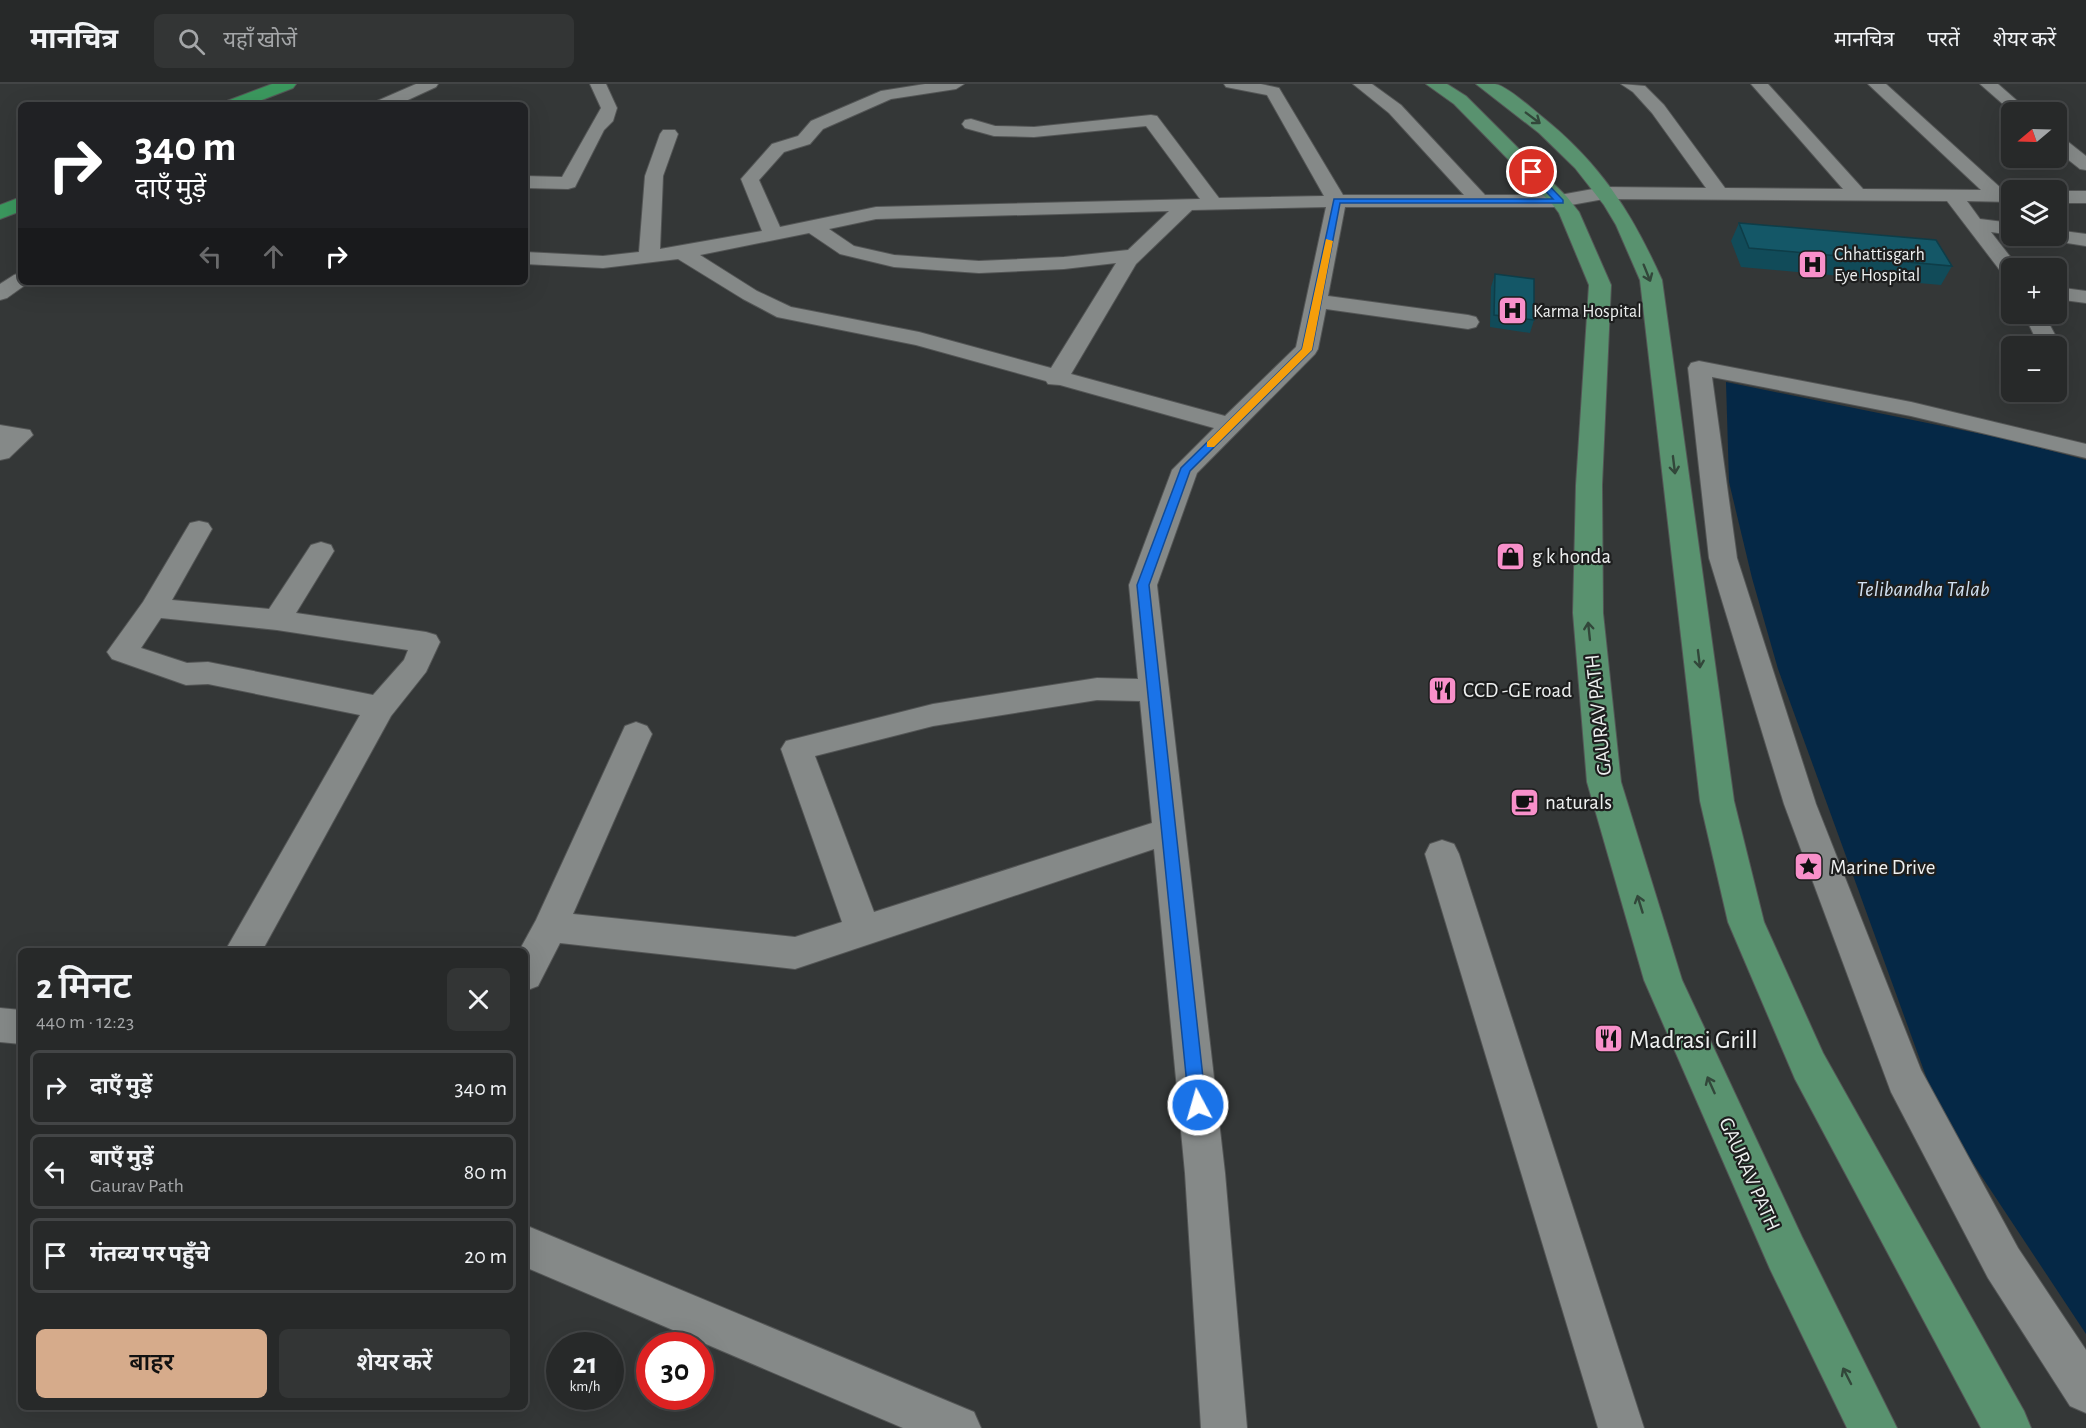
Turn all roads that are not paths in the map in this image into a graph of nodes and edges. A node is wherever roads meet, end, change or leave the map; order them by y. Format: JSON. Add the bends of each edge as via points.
{"nodes":[{"id":1,"x":430,"y":84,"type":"edge"},
{"id":2,"x":598,"y":84,"type":"edge"},
{"id":3,"x":956,"y":84,"type":"edge"},
{"id":4,"x":1232,"y":84,"type":"edge"},
{"id":5,"x":1361,"y":84,"type":"edge"},
{"id":6,"x":1435,"y":84,"type":"edge"},
{"id":7,"x":1485,"y":84,"type":"edge"},
{"id":8,"x":1629,"y":84,"type":"edge"},
{"id":9,"x":1760,"y":84,"type":"edge"},
{"id":10,"x":1876,"y":84,"type":"edge"},
{"id":11,"x":1988,"y":84,"type":"edge"},
{"id":12,"x":295,"y":86,"type":"edge"},
{"id":13,"x":243,"y":102,"type":"edge"},
{"id":14,"x":266,"y":102,"type":"edge"},
{"id":15,"x":390,"y":102,"type":"edge"},
{"id":16,"x":2010,"y":102,"type":"edge"},
{"id":17,"x":971,"y":123,"type":"dead end"},
{"id":18,"x":669,"y":134,"type":"dead end"},
{"id":19,"x":2067,"y":150,"type":"edge"},
{"id":20,"x":2086,"y":165,"type":"edge"},
{"id":21,"x":528,"y":182,"type":"edge"},
{"id":22,"x":18,"y":191,"type":"edge"},
{"id":23,"x":1604,"y":193,"type":"junction"},
{"id":24,"x":2001,"y":193,"type":"edge"},
{"id":25,"x":1720,"y":194,"type":"junction"},
{"id":26,"x":1857,"y":194,"type":"junction"},
{"id":27,"x":1952,"y":194,"type":"junction"},
{"id":28,"x":2001,"y":196,"type":"edge"},
{"id":29,"x":2067,"y":197,"type":"edge"},
{"id":30,"x":2086,"y":198,"type":"edge"},
{"id":31,"x":0,"y":200,"type":"edge"},
{"id":32,"x":1337,"y":201,"type":"junction"},
{"id":33,"x":1480,"y":201,"type":"junction"},
{"id":34,"x":1560,"y":201,"type":"junction"},
{"id":35,"x":18,"y":204,"type":"edge"},
{"id":36,"x":1213,"y":204,"type":"junction"},
{"id":37,"x":1187,"y":205,"type":"junction"},
{"id":38,"x":0,"y":213,"type":"edge"},
{"id":39,"x":1974,"y":224,"type":"junction"},
{"id":40,"x":812,"y":226,"type":"junction"},
{"id":41,"x":2001,"y":228,"type":"edge"},
{"id":42,"x":773,"y":234,"type":"junction"},
{"id":43,"x":2067,"y":238,"type":"edge"},
{"id":44,"x":2086,"y":240,"type":"edge"},
{"id":45,"x":682,"y":253,"type":"junction"},
{"id":46,"x":1135,"y":255,"type":"junction"},
{"id":47,"x":649,"y":257,"type":"junction"},
{"id":48,"x":528,"y":258,"type":"edge"},
{"id":49,"x":2001,"y":259,"type":"edge"},
{"id":50,"x":18,"y":281,"type":"edge"},
{"id":51,"x":0,"y":294,"type":"edge"},
{"id":52,"x":2067,"y":294,"type":"edge"},
{"id":53,"x":2086,"y":297,"type":"edge"},
{"id":54,"x":1317,"y":301,"type":"junction"},
{"id":55,"x":1468,"y":322,"type":"dead end"},
{"id":56,"x":1056,"y":378,"type":"junction"},
{"id":57,"x":1230,"y":425,"type":"junction"},
{"id":58,"x":0,"y":432,"type":"edge"},
{"id":59,"x":2086,"y":452,"type":"edge"},
{"id":60,"x":0,"y":453,"type":"edge"},
{"id":61,"x":200,"y":529,"type":"dead end"},
{"id":62,"x":321,"y":552,"type":"dead end"},
{"id":63,"x":154,"y":608,"type":"junction"},
{"id":64,"x":278,"y":620,"type":"junction"},
{"id":65,"x":1154,"y":691,"type":"junction"},
{"id":66,"x":380,"y":708,"type":"junction"},
{"id":67,"x":636,"y":734,"type":"dead end"},
{"id":68,"x":1169,"y":831,"type":"junction"},
{"id":69,"x":1442,"y":854,"type":"dead end"},
{"id":70,"x":550,"y":927,"type":"junction"},
{"id":71,"x":863,"y":931,"type":"junction"},
{"id":72,"x":245,"y":948,"type":"edge"},
{"id":73,"x":528,"y":969,"type":"edge"},
{"id":74,"x":0,"y":1025,"type":"edge"},
{"id":75,"x":18,"y":1027,"type":"edge"},
{"id":76,"x":528,"y":1247,"type":"edge"},
{"id":77,"x":2086,"y":1390,"type":"edge"},
{"id":78,"x":958,"y":1428,"type":"edge"},
{"id":79,"x":1224,"y":1428,"type":"edge"},
{"id":80,"x":1622,"y":1428,"type":"edge"},
{"id":81,"x":1873,"y":1428,"type":"edge"},
{"id":82,"x":2007,"y":1428,"type":"edge"}],
"edges":[{"from":1,"to":15,"type":"street"},
{"from":2,"to":21,"type":"street","via":[[609,108],[568,183]]},
{"from":3,"to":42,"type":"street","via":[[886,95],[817,125],[804,140],[778,148],[750,179]]},
{"from":4,"to":32,"type":"street","via":[[1273,91]]},
{"from":5,"to":33,"type":"street","via":[[1395,109]]},
{"from":6,"to":34,"type":"main road","name":"GAURAV PATH","via":[[1460,100]]},
{"from":7,"to":23,"type":"main road","one_way":true,"via":[[1552,133]]},
{"from":8,"to":25,"type":"street","via":[[1658,109]]},
{"from":9,"to":26,"type":"street"},
{"from":10,"to":24,"type":"street"},
{"from":11,"to":16,"type":"street"},
{"from":12,"to":13,"type":"highway"},
{"from":12,"to":14,"type":"highway"},
{"from":17,"to":36,"type":"street","via":[[994,131],[1034,132],[1151,120]]},
{"from":18,"to":47,"type":"street","via":[[654,176]]},
{"from":19,"to":20,"type":"street"},
{"from":22,"to":31,"type":"highway"},
{"from":23,"to":25,"type":"street"},
{"from":23,"to":34,"type":"street"},
{"from":23,"to":82,"type":"main road","one_way":true,"via":[[1626,225],[1651,280],[1717,801],[1746,922],[1809,1066]]},
{"from":25,"to":26,"type":"street"},
{"from":26,"to":27,"type":"street"},
{"from":27,"to":28,"type":"street"},
{"from":27,"to":39,"type":"street"},
{"from":29,"to":30,"type":"street"},
{"from":32,"to":33,"type":"street"},
{"from":32,"to":36,"type":"street"},
{"from":32,"to":54,"type":"street"},
{"from":33,"to":34,"type":"street"},
{"from":81,"to":34,"type":"main road","name":"GAURAV PATH","one_way":true,"via":[[1786,1253],[1663,980],[1604,782],[1588,613],[1589,485],[1600,285],[1569,212]]},
{"from":35,"to":38,"type":"highway"},
{"from":36,"to":37,"type":"street"},
{"from":37,"to":40,"type":"street","via":[[876,213]]},
{"from":37,"to":46,"type":"street"},
{"from":39,"to":41,"type":"street"},
{"from":39,"to":49,"type":"street"},
{"from":40,"to":42,"type":"street"},
{"from":40,"to":46,"type":"street","via":[[847,250],[894,261],[979,267]]},
{"from":42,"to":45,"type":"street"},
{"from":43,"to":44,"type":"street"},
{"from":45,"to":47,"type":"street"},
{"from":45,"to":56,"type":"street","via":[[785,312],[919,339]]},
{"from":46,"to":56,"type":"street"},
{"from":47,"to":48,"type":"street","via":[[603,262]]},
{"from":50,"to":51,"type":"street"},
{"from":52,"to":53,"type":"street"},
{"from":54,"to":55,"type":"street"},
{"from":54,"to":57,"type":"street","via":[[1307,350]]},
{"from":56,"to":57,"type":"street"},
{"from":57,"to":65,"type":"street","via":[[1185,470],[1143,585]]},
{"from":58,"to":60,"type":"street","via":[[21,435]]},
{"from":59,"to":77,"type":"street","via":[[1911,409],[1699,368],[1723,558],[1800,804],[1905,1079],[2003,1263]]},
{"from":61,"to":63,"type":"street"},
{"from":62,"to":64,"type":"street"},
{"from":63,"to":64,"type":"street"},
{"from":63,"to":66,"type":"street","via":[[122,652],[186,674],[208,673]]},
{"from":64,"to":66,"type":"street","via":[[426,642],[416,665]]},
{"from":65,"to":68,"type":"street"},
{"from":65,"to":71,"type":"street","via":[[1097,689],[933,714],[797,749]]},
{"from":66,"to":72,"type":"street"},
{"from":67,"to":70,"type":"street"},
{"from":68,"to":71,"type":"street"},
{"from":68,"to":79,"type":"street","via":[[1205,1173]]},
{"from":69,"to":80,"type":"street"},
{"from":70,"to":71,"type":"street","via":[[795,953]]},
{"from":70,"to":73,"type":"street"},
{"from":74,"to":75,"type":"street"},
{"from":76,"to":78,"type":"street"}]}
